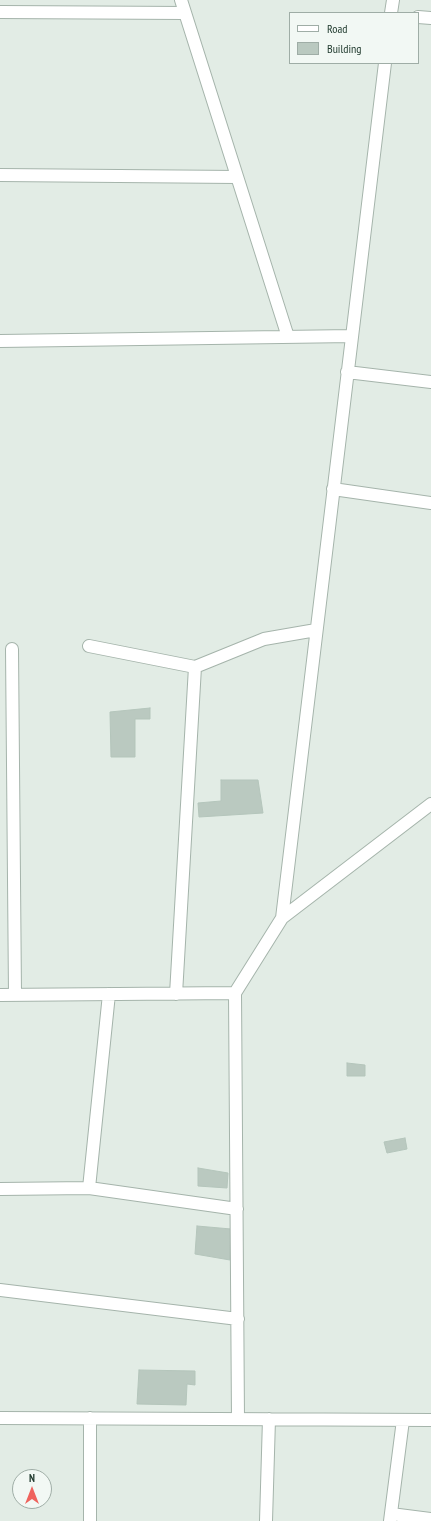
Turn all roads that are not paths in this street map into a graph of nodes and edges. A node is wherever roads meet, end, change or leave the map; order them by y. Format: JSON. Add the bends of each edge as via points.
{"nodes":[{"id":1,"x":182,"y":0,"type":"edge"},
{"id":2,"x":393,"y":0,"type":"edge"},
{"id":3,"x":0,"y":12,"type":"edge"},
{"id":4,"x":391,"y":12,"type":"edge"},
{"id":5,"x":186,"y":13,"type":"junction"},
{"id":6,"x":419,"y":17,"type":"edge"},
{"id":7,"x":431,"y":18,"type":"edge"},
{"id":8,"x":385,"y":64,"type":"edge"},
{"id":9,"x":0,"y":175,"type":"edge"},
{"id":10,"x":237,"y":177,"type":"junction"},
{"id":11,"x":352,"y":336,"type":"junction"},
{"id":12,"x":288,"y":337,"type":"junction"},
{"id":13,"x":0,"y":341,"type":"edge"},
{"id":14,"x":348,"y":372,"type":"junction"},
{"id":15,"x":431,"y":382,"type":"edge"},
{"id":16,"x":333,"y":489,"type":"junction"},
{"id":17,"x":431,"y":503,"type":"edge"},
{"id":18,"x":316,"y":630,"type":"junction"},
{"id":19,"x":89,"y":646,"type":"dead end"},
{"id":20,"x":12,"y":649,"type":"dead end"},
{"id":21,"x":195,"y":667,"type":"junction"},
{"id":22,"x":431,"y":804,"type":"edge"},
{"id":23,"x":282,"y":918,"type":"junction"},
{"id":24,"x":235,"y":993,"type":"junction"},
{"id":25,"x":109,"y":994,"type":"junction"},
{"id":26,"x":176,"y":994,"type":"junction"},
{"id":27,"x":0,"y":995,"type":"edge"},
{"id":28,"x":15,"y":995,"type":"junction"},
{"id":29,"x":89,"y":1188,"type":"junction"},
{"id":30,"x":0,"y":1189,"type":"edge"},
{"id":31,"x":237,"y":1209,"type":"junction"},
{"id":32,"x":0,"y":1290,"type":"edge"},
{"id":33,"x":238,"y":1319,"type":"junction"},
{"id":34,"x":0,"y":1418,"type":"edge"},
{"id":35,"x":90,"y":1418,"type":"junction"},
{"id":36,"x":238,"y":1419,"type":"junction"},
{"id":37,"x":269,"y":1419,"type":"junction"},
{"id":38,"x":402,"y":1420,"type":"junction"},
{"id":39,"x":431,"y":1420,"type":"edge"},
{"id":40,"x":390,"y":1517,"type":"edge"},
{"id":41,"x":431,"y":1519,"type":"edge"},
{"id":42,"x":90,"y":1521,"type":"edge"},
{"id":43,"x":266,"y":1521,"type":"edge"}],
"edges":[{"from":1,"to":5,"type":"street"},
{"from":2,"to":4,"type":"street"},
{"from":3,"to":5,"type":"street"},
{"from":5,"to":10,"type":"street"},
{"from":6,"to":7,"type":"street"},
{"from":8,"to":11,"type":"street"},
{"from":9,"to":10,"type":"street"},
{"from":10,"to":12,"type":"street"},
{"from":11,"to":12,"type":"street"},
{"from":11,"to":14,"type":"street"},
{"from":12,"to":13,"type":"street"},
{"from":14,"to":15,"type":"street"},
{"from":14,"to":16,"type":"street"},
{"from":16,"to":17,"type":"street"},
{"from":16,"to":18,"type":"street"},
{"from":18,"to":21,"type":"street","via":[[264,639]]},
{"from":18,"to":23,"type":"street"},
{"from":19,"to":21,"type":"street"},
{"from":20,"to":28,"type":"street"},
{"from":21,"to":26,"type":"street"},
{"from":22,"to":23,"type":"street"},
{"from":23,"to":24,"type":"street"},
{"from":24,"to":26,"type":"street"},
{"from":24,"to":31,"type":"street"},
{"from":25,"to":26,"type":"street"},
{"from":25,"to":28,"type":"street"},
{"from":25,"to":29,"type":"street"},
{"from":27,"to":28,"type":"street"},
{"from":29,"to":30,"type":"street"},
{"from":29,"to":31,"type":"street"},
{"from":31,"to":33,"type":"street"},
{"from":32,"to":33,"type":"street"},
{"from":33,"to":36,"type":"street"},
{"from":34,"to":35,"type":"street"},
{"from":35,"to":36,"type":"street"},
{"from":35,"to":42,"type":"street"},
{"from":36,"to":37,"type":"street"},
{"from":37,"to":38,"type":"street"},
{"from":37,"to":43,"type":"street"},
{"from":38,"to":39,"type":"street"},
{"from":38,"to":40,"type":"street"},
{"from":40,"to":41,"type":"street"}]}
